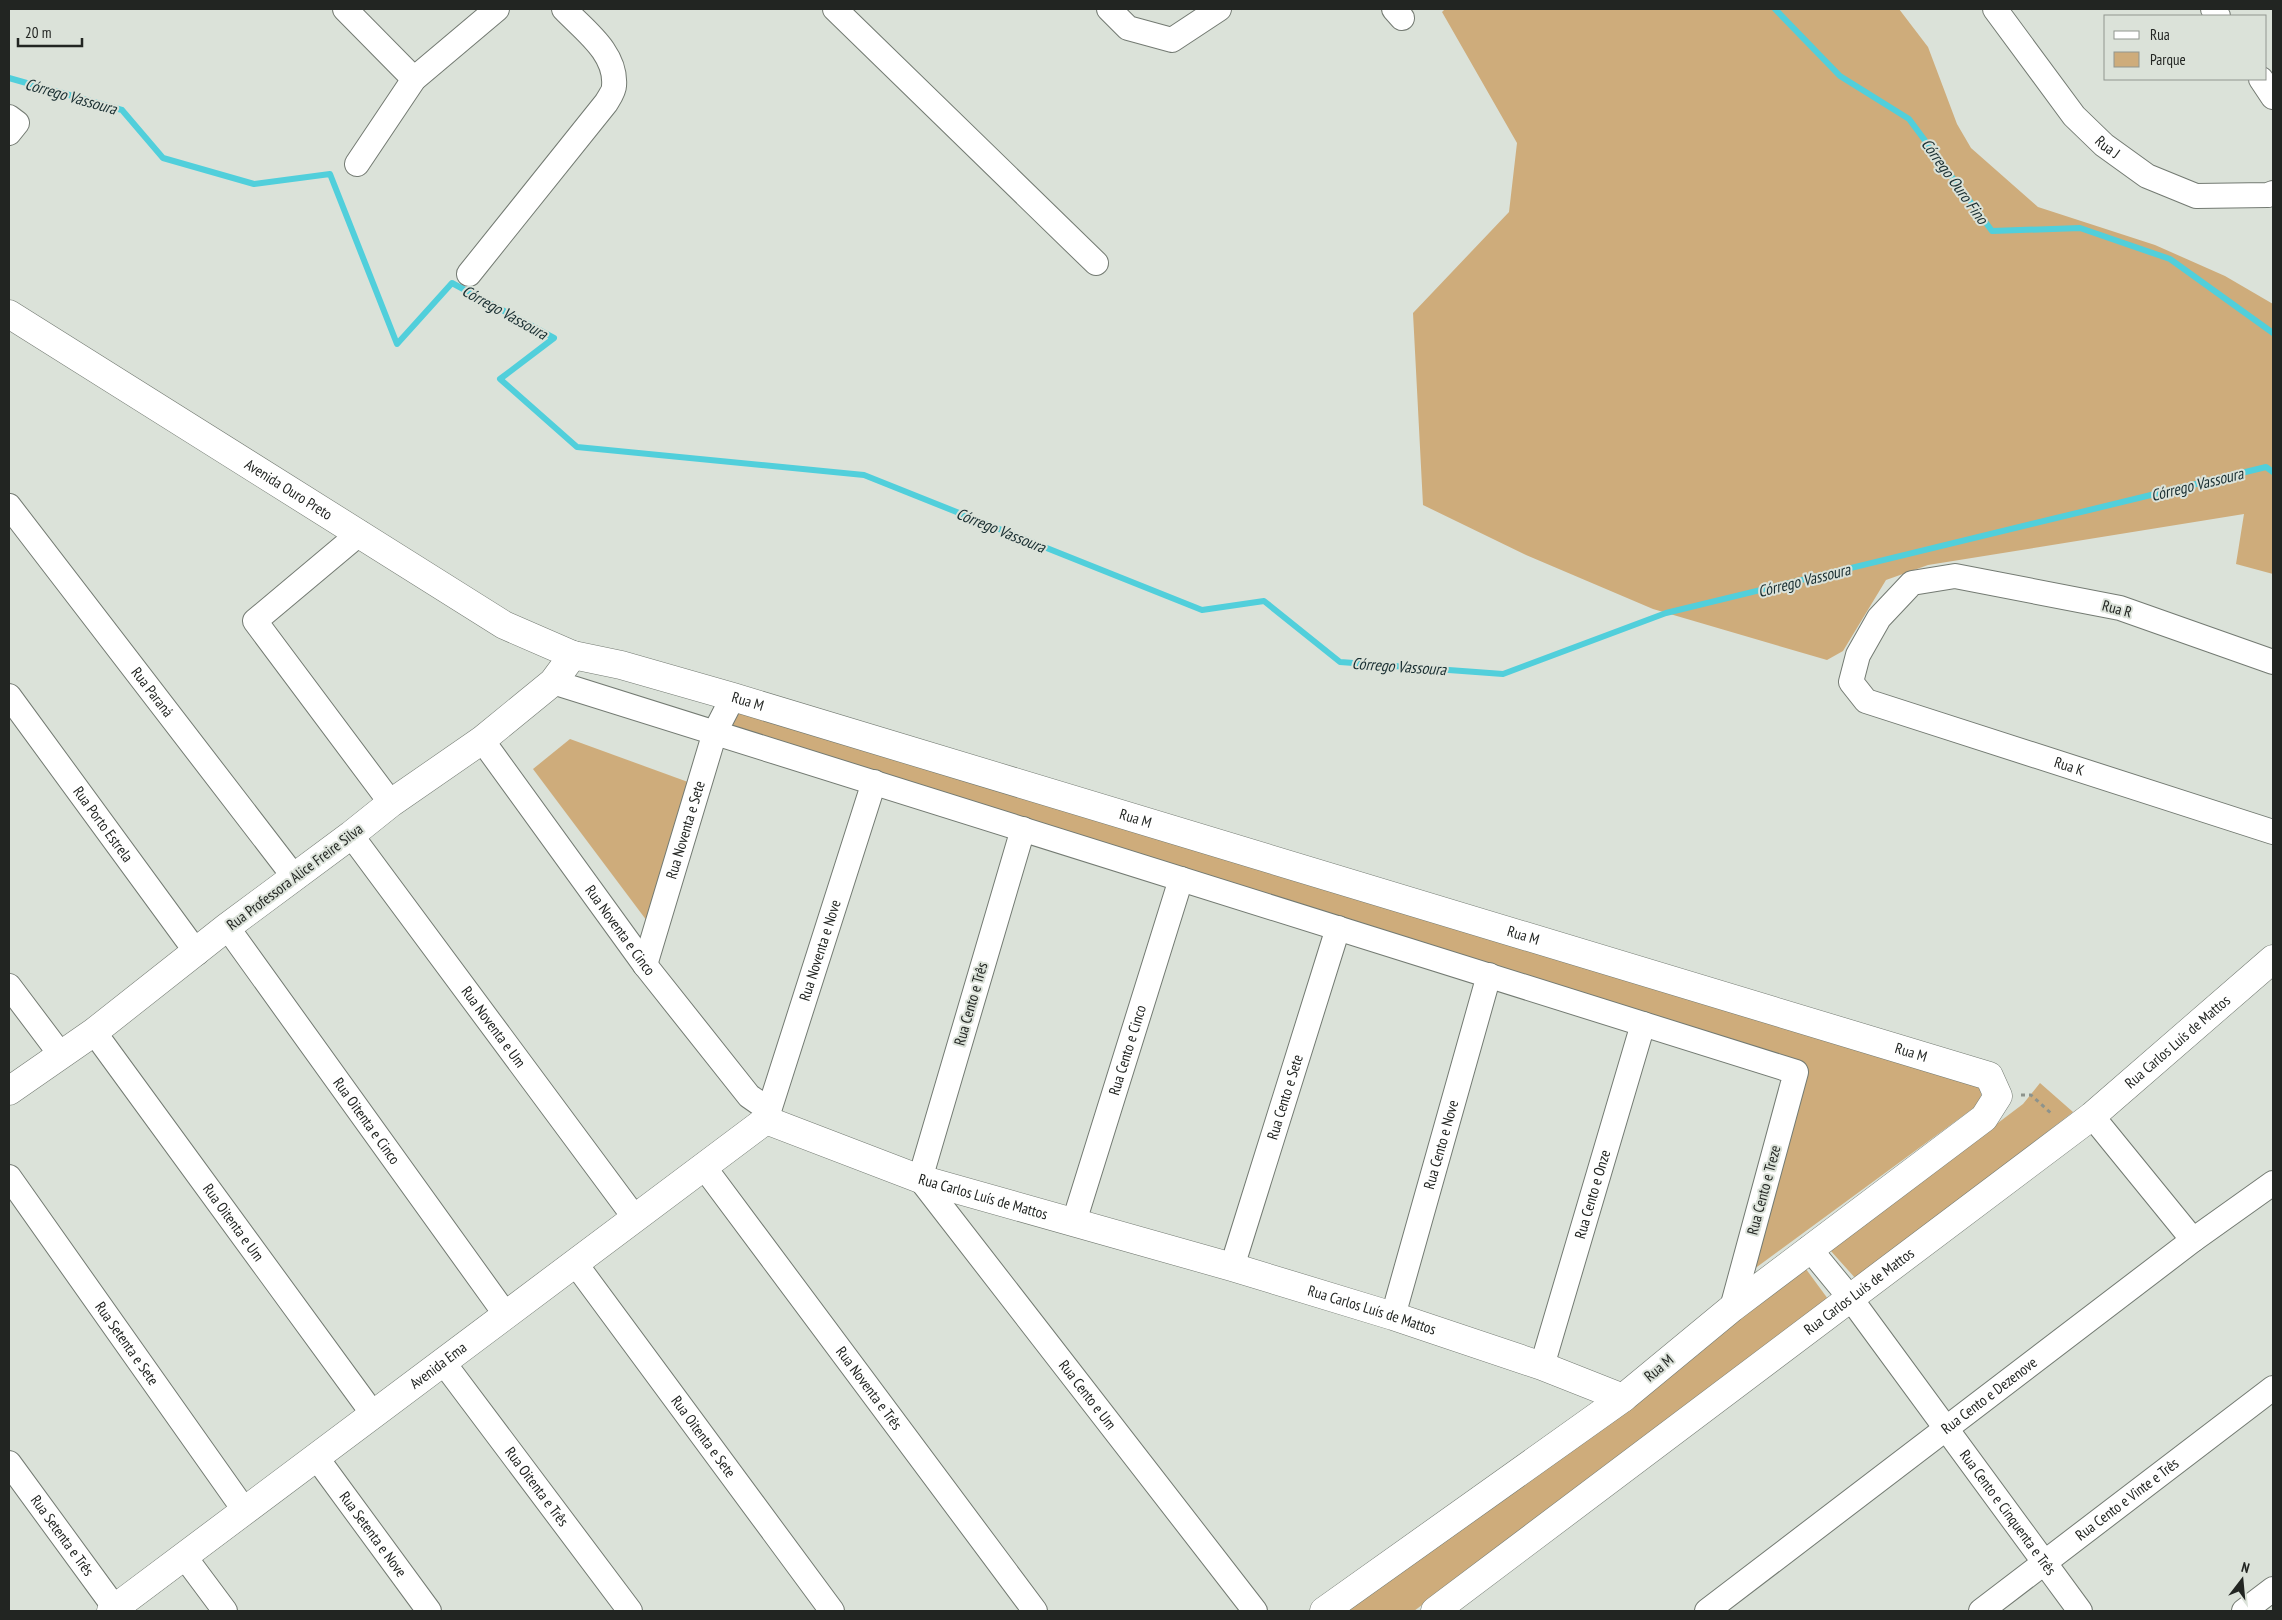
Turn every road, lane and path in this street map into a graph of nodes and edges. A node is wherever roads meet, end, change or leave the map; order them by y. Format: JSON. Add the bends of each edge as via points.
{"nodes":[{"id":1,"x":345,"y":9,"type":"edge"},
{"id":2,"x":497,"y":9,"type":"edge"},
{"id":3,"x":564,"y":9,"type":"edge"},
{"id":4,"x":834,"y":9,"type":"edge"},
{"id":5,"x":1109,"y":9,"type":"edge"},
{"id":6,"x":1219,"y":9,"type":"edge"},
{"id":7,"x":1995,"y":9,"type":"edge"},
{"id":8,"x":414,"y":80,"type":"junction"},
{"id":9,"x":2262,"y":80,"type":"edge"},
{"id":10,"x":2273,"y":97,"type":"edge"},
{"id":11,"x":356,"y":164,"type":"dead end"},
{"id":12,"x":2273,"y":193,"type":"edge"},
{"id":13,"x":1096,"y":263,"type":"dead end"},
{"id":14,"x":469,"y":274,"type":"dead end"},
{"id":15,"x":9,"y":314,"type":"edge"},
{"id":16,"x":9,"y":506,"type":"edge"},
{"id":17,"x":360,"y":533,"type":"junction"},
{"id":18,"x":573,"y":655,"type":"junction"},
{"id":19,"x":2273,"y":662,"type":"edge"},
{"id":20,"x":553,"y":682,"type":"junction"},
{"id":21,"x":9,"y":696,"type":"edge"},
{"id":22,"x":733,"y":697,"type":"junction"},
{"id":23,"x":1866,"y":701,"type":"joint"},
{"id":24,"x":715,"y":732,"type":"junction"},
{"id":25,"x":482,"y":740,"type":"junction"},
{"id":26,"x":874,"y":782,"type":"junction"},
{"id":27,"x":390,"y":803,"type":"junction"},
{"id":28,"x":1023,"y":829,"type":"junction"},
{"id":29,"x":2273,"y":832,"type":"edge"},
{"id":30,"x":351,"y":835,"type":"junction"},
{"id":31,"x":295,"y":878,"type":"junction"},
{"id":32,"x":1181,"y":879,"type":"junction"},
{"id":33,"x":227,"y":928,"type":"junction"},
{"id":34,"x":1338,"y":928,"type":"junction"},
{"id":35,"x":197,"y":953,"type":"junction"},
{"id":36,"x":645,"y":965,"type":"junction"},
{"id":37,"x":2270,"y":966,"type":"edge"},
{"id":38,"x":1489,"y":975,"type":"junction"},
{"id":39,"x":9,"y":986,"type":"edge"},
{"id":40,"x":1643,"y":1024,"type":"junction"},
{"id":41,"x":94,"y":1032,"type":"junction"},
{"id":42,"x":61,"y":1055,"type":"junction"},
{"id":43,"x":9,"y":1091,"type":"edge"},
{"id":44,"x":1998,"y":1096,"type":"junction"},
{"id":45,"x":768,"y":1115,"type":"junction"},
{"id":46,"x":2082,"y":1124,"type":"junction"},
{"id":47,"x":704,"y":1167,"type":"junction"},
{"id":48,"x":9,"y":1177,"type":"edge"},
{"id":49,"x":920,"y":1179,"type":"junction"},
{"id":50,"x":2273,"y":1182,"type":"edge"},
{"id":51,"x":635,"y":1218,"type":"junction"},
{"id":52,"x":1074,"y":1222,"type":"junction"},
{"id":53,"x":2193,"y":1240,"type":"junction"},
{"id":54,"x":1809,"y":1248,"type":"junction"},
{"id":55,"x":575,"y":1263,"type":"junction"},
{"id":56,"x":1232,"y":1267,"type":"junction"},
{"id":57,"x":1851,"y":1299,"type":"junction"},
{"id":58,"x":1732,"y":1308,"type":"junction"},
{"id":59,"x":506,"y":1315,"type":"junction"},
{"id":60,"x":1393,"y":1316,"type":"junction"},
{"id":61,"x":443,"y":1362,"type":"junction"},
{"id":62,"x":1542,"y":1366,"type":"junction"},
{"id":63,"x":2273,"y":1388,"type":"edge"},
{"id":64,"x":1623,"y":1398,"type":"junction"},
{"id":65,"x":373,"y":1414,"type":"junction"},
{"id":66,"x":1946,"y":1430,"type":"junction"},
{"id":67,"x":316,"y":1457,"type":"junction"},
{"id":68,"x":9,"y":1463,"type":"edge"},
{"id":69,"x":245,"y":1511,"type":"junction"},
{"id":70,"x":184,"y":1556,"type":"junction"},
{"id":71,"x":2044,"y":1564,"type":"junction"},
{"id":72,"x":2273,"y":1589,"type":"edge"},
{"id":73,"x":112,"y":1610,"type":"edge"},
{"id":74,"x":225,"y":1611,"type":"edge"},
{"id":75,"x":429,"y":1611,"type":"edge"},
{"id":76,"x":630,"y":1611,"type":"edge"},
{"id":77,"x":832,"y":1611,"type":"edge"},
{"id":78,"x":1034,"y":1611,"type":"edge"},
{"id":79,"x":1255,"y":1611,"type":"edge"},
{"id":80,"x":1324,"y":1611,"type":"edge"},
{"id":81,"x":1435,"y":1611,"type":"edge"},
{"id":82,"x":1707,"y":1611,"type":"edge"},
{"id":83,"x":1981,"y":1611,"type":"edge"},
{"id":84,"x":2080,"y":1611,"type":"edge"},
{"id":85,"x":2244,"y":1611,"type":"edge"}],
"edges":[{"from":1,"to":8,"type":"street"},
{"from":2,"to":8,"type":"street"},
{"from":3,"to":14,"type":"street","via":[[605,51],[612,66],[614,87],[606,103]]},
{"from":4,"to":13,"type":"street"},
{"from":5,"to":6,"type":"street","via":[[1128,28],[1172,40]]},
{"from":7,"to":12,"type":"street","name":"Rua J","via":[[2074,116],[2104,145],[2147,176],[2196,196]]},
{"from":8,"to":11,"type":"street"},
{"from":9,"to":10,"type":"street"},
{"from":15,"to":17,"type":"street","name":"Avenida Ouro Preto"},
{"from":16,"to":31,"type":"street","name":"Rua Paraná"},
{"from":17,"to":18,"type":"street","name":"Avenida Ouro Preto","via":[[504,625]]},
{"from":17,"to":27,"type":"street","via":[[255,621]]},
{"from":18,"to":20,"type":"street","name":"Rua Professora Alice Freire Silva"},
{"from":18,"to":22,"type":"street","name":"Rua M","via":[[622,665]]},
{"from":19,"to":23,"type":"street","name":"Rua R","via":[[2120,608],[1955,576],[1912,583],[1879,618],[1858,654],[1850,682]]},
{"from":20,"to":24,"type":"street"},
{"from":20,"to":25,"type":"street","name":"Rua Professora Alice Freire Silva"},
{"from":21,"to":35,"type":"street","name":"Rua Porto Estrela"},
{"from":22,"to":24,"type":"street","name":"Rua Noventa e Sete"},
{"from":22,"to":44,"type":"street","name":"Rua M","via":[[1989,1076]]},
{"from":23,"to":29,"type":"street","name":"Rua K"},
{"from":24,"to":26,"type":"street"},
{"from":24,"to":36,"type":"street","name":"Rua Noventa e Sete"},
{"from":25,"to":27,"type":"street","name":"Rua Professora Alice Freire Silva"},
{"from":25,"to":36,"type":"street","name":"Rua Noventa e Cinco"},
{"from":26,"to":28,"type":"street"},
{"from":26,"to":45,"type":"street","name":"Rua Noventa e Nove"},
{"from":27,"to":30,"type":"street","name":"Rua Professora Alice Freire Silva"},
{"from":28,"to":32,"type":"street"},
{"from":28,"to":49,"type":"street","name":"Rua Cento e Três"},
{"from":30,"to":31,"type":"street","name":"Rua Professora Alice Freire Silva"},
{"from":30,"to":51,"type":"street","name":"Rua Noventa e Um"},
{"from":31,"to":33,"type":"street","name":"Rua Professora Alice Freire Silva"},
{"from":32,"to":34,"type":"street"},
{"from":32,"to":52,"type":"street","name":"Rua Cento e Cinco"},
{"from":33,"to":35,"type":"street","name":"Rua Professora Alice Freire Silva"},
{"from":33,"to":59,"type":"street","name":"Rua Oitenta e Cinco"},
{"from":34,"to":38,"type":"street"},
{"from":34,"to":56,"type":"street","name":"Rua Cento e Sete"},
{"from":35,"to":41,"type":"street","name":"Rua Professora Alice Freire Silva"},
{"from":36,"to":45,"type":"street","name":"Rua Noventa e Cinco","via":[[749,1096]]},
{"from":37,"to":46,"type":"street","name":"Rua Carlos Luís de Mattos"},
{"from":38,"to":40,"type":"street"},
{"from":38,"to":60,"type":"street","name":"Rua Cento e Nove"},
{"from":39,"to":42,"type":"street"},
{"from":40,"to":58,"type":"street","name":"Rua Cento e Treze","via":[[1796,1072]]},
{"from":40,"to":62,"type":"street","name":"Rua Cento e Onze"},
{"from":41,"to":42,"type":"street","name":"Rua Professora Alice Freire Silva"},
{"from":41,"to":65,"type":"street","name":"Rua Oitenta e Um"},
{"from":42,"to":43,"type":"street","name":"Rua Professora Alice Freire Silva"},
{"from":44,"to":46,"type":"path","via":[[2030,1095]]},
{"from":44,"to":54,"type":"street","name":"Rua M","via":[[1984,1118]]},
{"from":45,"to":47,"type":"street","name":"Avenida Ema"},
{"from":45,"to":49,"type":"street","name":"Rua Carlos Luís de Mattos"},
{"from":46,"to":53,"type":"street"},
{"from":46,"to":57,"type":"street","name":"Rua Carlos Luís de Mattos"},
{"from":47,"to":51,"type":"street","name":"Avenida Ema"},
{"from":47,"to":78,"type":"street","name":"Rua Noventa e Três"},
{"from":48,"to":69,"type":"street","name":"Rua Setenta e Sete"},
{"from":49,"to":52,"type":"street","name":"Rua Carlos Luís de Mattos"},
{"from":49,"to":79,"type":"street","name":"Rua Cento e Um"},
{"from":50,"to":53,"type":"street","name":"Rua Cento e Dezenove"},
{"from":51,"to":55,"type":"street","name":"Avenida Ema"},
{"from":52,"to":56,"type":"street","name":"Rua Carlos Luís de Mattos"},
{"from":53,"to":66,"type":"street","name":"Rua Cento e Dezenove"},
{"from":54,"to":57,"type":"street","name":"Rua Cento e Cinquenta e Três"},
{"from":54,"to":58,"type":"street","name":"Rua M"},
{"from":55,"to":59,"type":"street","name":"Avenida Ema"},
{"from":55,"to":77,"type":"street","name":"Rua Oitenta e Sete"},
{"from":56,"to":60,"type":"street","name":"Rua Carlos Luís de Mattos"},
{"from":57,"to":66,"type":"street","name":"Rua Cento e Cinquenta e Três"},
{"from":57,"to":81,"type":"street","name":"Rua Carlos Luís de Mattos"},
{"from":58,"to":64,"type":"street","name":"Rua M"},
{"from":59,"to":61,"type":"street","name":"Avenida Ema"},
{"from":60,"to":62,"type":"street","name":"Rua Carlos Luís de Mattos"},
{"from":61,"to":65,"type":"street","name":"Avenida Ema"},
{"from":61,"to":76,"type":"street","name":"Rua Oitenta e Três"},
{"from":62,"to":64,"type":"street","name":"Rua Carlos Luís de Mattos"},
{"from":63,"to":71,"type":"street","name":"Rua Cento e Vinte e Três"},
{"from":64,"to":80,"type":"street"},
{"from":65,"to":67,"type":"street","name":"Avenida Ema"},
{"from":66,"to":71,"type":"street","name":"Rua Cento e Cinquenta e Três"},
{"from":66,"to":82,"type":"street","name":"Rua Cento e Dezenove"},
{"from":67,"to":69,"type":"street","name":"Avenida Ema"},
{"from":67,"to":75,"type":"street","name":"Rua Setenta e Nove"},
{"from":68,"to":73,"type":"street","name":"Rua Setenta e Três"},
{"from":69,"to":70,"type":"street","name":"Avenida Ema"},
{"from":70,"to":73,"type":"street","name":"Avenida Ema"},
{"from":70,"to":74,"type":"street"},
{"from":71,"to":83,"type":"street","name":"Rua Cento e Vinte e Três"},
{"from":71,"to":84,"type":"street","name":"Rua Cento e Cinquenta e Três"},
{"from":72,"to":85,"type":"street"}]}
